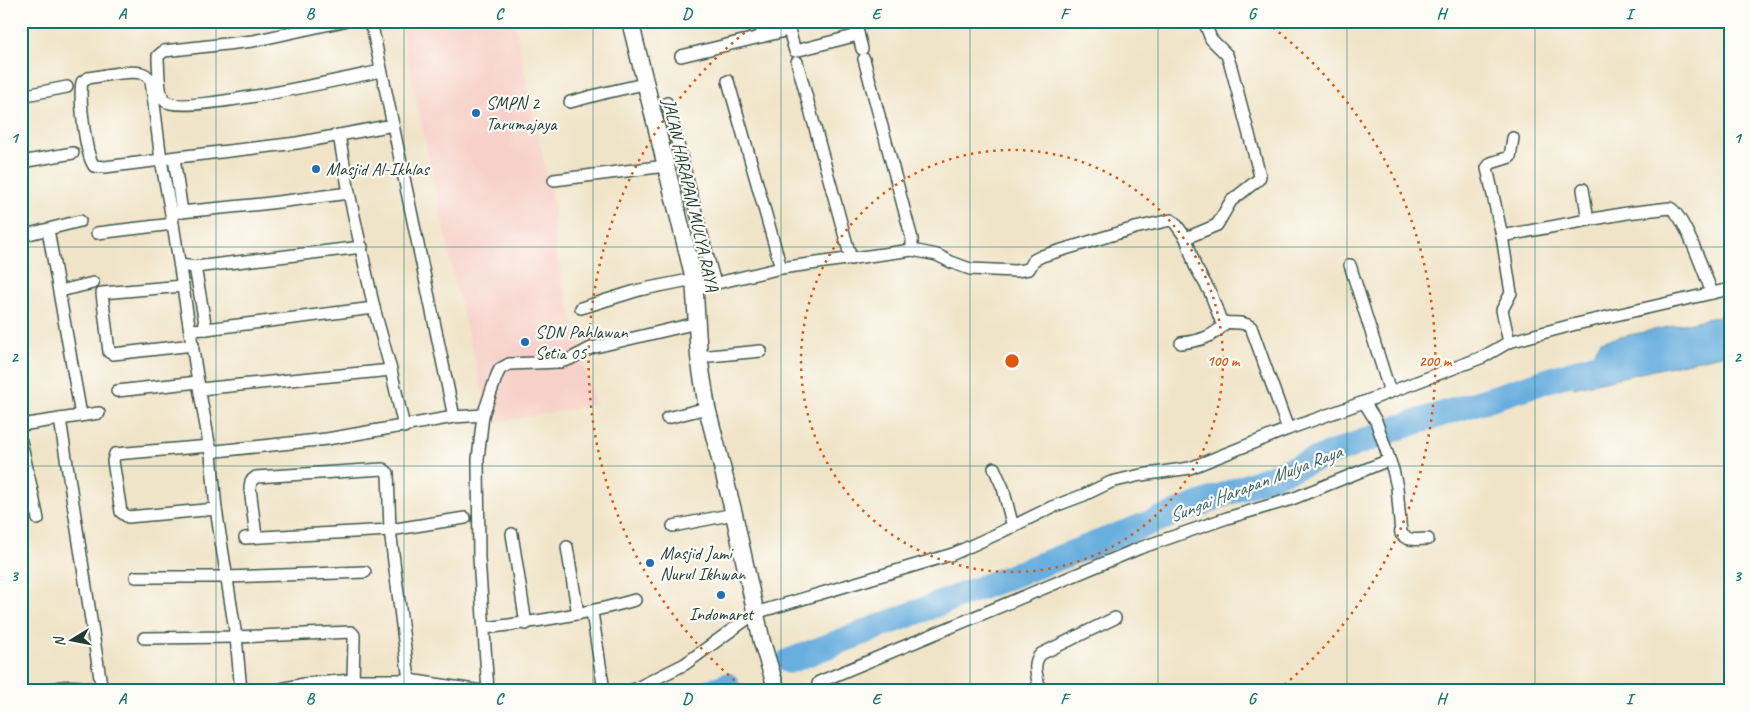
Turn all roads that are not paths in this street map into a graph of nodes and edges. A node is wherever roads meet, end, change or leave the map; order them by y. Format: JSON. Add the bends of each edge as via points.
{"nodes":[{"id":1,"x":344,"y":21,"type":"edge"},
{"id":2,"x":368,"y":21,"type":"edge"},
{"id":3,"x":630,"y":21,"type":"edge"},
{"id":4,"x":760,"y":21,"type":"edge"},
{"id":5,"x":872,"y":21,"type":"edge"},
{"id":6,"x":1204,"y":21,"type":"edge"},
{"id":7,"x":856,"y":27,"type":"edge"},
{"id":8,"x":763,"y":36,"type":"junction"},
{"id":9,"x":681,"y":56,"type":"dead end"},
{"id":10,"x":797,"y":62,"type":"dead end"},
{"id":11,"x":381,"y":71,"type":"junction"},
{"id":12,"x":728,"y":81,"type":"dead end"},
{"id":13,"x":644,"y":84,"type":"junction"},
{"id":14,"x":67,"y":87,"type":"dead end"},
{"id":15,"x":21,"y":96,"type":"edge"},
{"id":16,"x":570,"y":102,"type":"dead end"},
{"id":17,"x":667,"y":103,"type":"dead end"},
{"id":18,"x":393,"y":125,"type":"junction"},
{"id":19,"x":339,"y":136,"type":"junction"},
{"id":20,"x":1513,"y":138,"type":"dead end"},
{"id":21,"x":73,"y":153,"type":"dead end"},
{"id":22,"x":174,"y":158,"type":"junction"},
{"id":23,"x":161,"y":160,"type":"junction"},
{"id":24,"x":21,"y":162,"type":"edge"},
{"id":25,"x":666,"y":166,"type":"junction"},
{"id":26,"x":554,"y":180,"type":"dead end"},
{"id":27,"x":1582,"y":189,"type":"dead end"},
{"id":28,"x":349,"y":193,"type":"junction"},
{"id":29,"x":176,"y":216,"type":"junction"},
{"id":30,"x":1588,"y":220,"type":"junction"},
{"id":31,"x":80,"y":221,"type":"dead end"},
{"id":32,"x":48,"y":230,"type":"junction"},
{"id":33,"x":98,"y":233,"type":"dead end"},
{"id":34,"x":21,"y":236,"type":"edge"},
{"id":35,"x":1502,"y":236,"type":"junction"},
{"id":36,"x":1186,"y":238,"type":"junction"},
{"id":37,"x":362,"y":247,"type":"junction"},
{"id":38,"x":912,"y":250,"type":"junction"},
{"id":39,"x":852,"y":259,"type":"junction"},
{"id":40,"x":1350,"y":265,"type":"dead end"},
{"id":41,"x":180,"y":266,"type":"junction"},
{"id":42,"x":195,"y":267,"type":"junction"},
{"id":43,"x":781,"y":268,"type":"junction"},
{"id":44,"x":93,"y":283,"type":"dead end"},
{"id":45,"x":695,"y":284,"type":"junction"},
{"id":46,"x":715,"y":284,"type":"junction"},
{"id":47,"x":183,"y":286,"type":"junction"},
{"id":48,"x":1730,"y":289,"type":"edge"},
{"id":49,"x":60,"y":291,"type":"junction"},
{"id":50,"x":1712,"y":292,"type":"junction"},
{"id":51,"x":374,"y":308,"type":"junction"},
{"id":52,"x":582,"y":308,"type":"dead end"},
{"id":53,"x":1225,"y":322,"type":"junction"},
{"id":54,"x":697,"y":323,"type":"junction"},
{"id":55,"x":206,"y":329,"type":"junction"},
{"id":56,"x":190,"y":330,"type":"junction"},
{"id":57,"x":1509,"y":342,"type":"junction"},
{"id":58,"x":1181,"y":343,"type":"dead end"},
{"id":59,"x":193,"y":345,"type":"junction"},
{"id":60,"x":761,"y":351,"type":"dead end"},
{"id":61,"x":699,"y":357,"type":"junction"},
{"id":62,"x":391,"y":370,"type":"junction"},
{"id":63,"x":199,"y":386,"type":"junction"},
{"id":64,"x":117,"y":391,"type":"dead end"},
{"id":65,"x":1390,"y":392,"type":"junction"},
{"id":66,"x":1364,"y":402,"type":"junction"},
{"id":67,"x":707,"y":408,"type":"junction"},
{"id":68,"x":99,"y":413,"type":"dead end"},
{"id":69,"x":483,"y":415,"type":"junction"},
{"id":70,"x":80,"y":416,"type":"junction"},
{"id":71,"x":454,"y":417,"type":"junction"},
{"id":72,"x":667,"y":418,"type":"dead end"},
{"id":73,"x":60,"y":419,"type":"junction"},
{"id":74,"x":21,"y":426,"type":"edge"},
{"id":75,"x":404,"y":427,"type":"junction"},
{"id":76,"x":1288,"y":428,"type":"junction"},
{"id":77,"x":21,"y":441,"type":"edge"},
{"id":78,"x":211,"y":450,"type":"junction"},
{"id":79,"x":1389,"y":460,"type":"junction"},
{"id":80,"x":994,"y":468,"type":"dead end"},
{"id":81,"x":216,"y":509,"type":"junction"},
{"id":82,"x":734,"y":514,"type":"junction"},
{"id":83,"x":465,"y":518,"type":"dead end"},
{"id":84,"x":38,"y":519,"type":"dead end"},
{"id":85,"x":673,"y":526,"type":"dead end"},
{"id":86,"x":1012,"y":527,"type":"junction"},
{"id":87,"x":390,"y":530,"type":"junction"},
{"id":88,"x":512,"y":534,"type":"dead end"},
{"id":89,"x":1428,"y":539,"type":"dead end"},
{"id":90,"x":567,"y":547,"type":"dead end"},
{"id":91,"x":365,"y":572,"type":"dead end"},
{"id":92,"x":136,"y":577,"type":"dead end"},
{"id":93,"x":226,"y":577,"type":"junction"},
{"id":94,"x":635,"y":600,"type":"dead end"},
{"id":95,"x":592,"y":612,"type":"junction"},
{"id":96,"x":755,"y":613,"type":"junction"},
{"id":97,"x":578,"y":614,"type":"junction"},
{"id":98,"x":1115,"y":618,"type":"dead end"},
{"id":99,"x":526,"y":624,"type":"junction"},
{"id":100,"x":485,"y":628,"type":"junction"},
{"id":101,"x":236,"y":637,"type":"junction"},
{"id":102,"x":144,"y":638,"type":"dead end"},
{"id":103,"x":354,"y":680,"type":"junction"},
{"id":104,"x":408,"y":680,"type":"junction"},
{"id":105,"x":40,"y":691,"type":"edge"},
{"id":106,"x":102,"y":691,"type":"edge"},
{"id":107,"x":241,"y":691,"type":"edge"},
{"id":108,"x":271,"y":691,"type":"edge"},
{"id":109,"x":481,"y":691,"type":"edge"},
{"id":110,"x":488,"y":691,"type":"edge"},
{"id":111,"x":604,"y":691,"type":"edge"},
{"id":112,"x":631,"y":691,"type":"edge"},
{"id":113,"x":777,"y":691,"type":"edge"},
{"id":114,"x":821,"y":691,"type":"edge"},
{"id":115,"x":1040,"y":691,"type":"edge"}],
"edges":[{"from":1,"to":11,"type":"street","via":[[253,41],[164,51],[158,56],[163,99],[172,105],[257,97]]},
{"from":2,"to":11,"type":"street"},
{"from":3,"to":13,"type":"street","name":"JALAN HARAPAN MULYA RAYA"},
{"from":4,"to":8,"type":"street"},
{"from":5,"to":7,"type":"street"},
{"from":6,"to":36,"type":"street","via":[[1211,39],[1227,55],[1260,176],[1231,201],[1217,224]]},
{"from":7,"to":8,"type":"street","via":[[794,51],[789,30]]},
{"from":7,"to":38,"type":"street","via":[[912,239]]},
{"from":8,"to":9,"type":"street"},
{"from":10,"to":39,"type":"street"},
{"from":11,"to":18,"type":"street"},
{"from":12,"to":43,"type":"street"},
{"from":13,"to":16,"type":"street"},
{"from":13,"to":25,"type":"street","name":"JALAN HARAPAN MULYA RAYA"},
{"from":14,"to":15,"type":"street"},
{"from":17,"to":46,"type":"street"},
{"from":18,"to":19,"type":"street"},
{"from":18,"to":71,"type":"street"},
{"from":19,"to":22,"type":"street"},
{"from":19,"to":28,"type":"street"},
{"from":20,"to":35,"type":"street","via":[[1510,157],[1491,163],[1487,168]]},
{"from":21,"to":24,"type":"street"},
{"from":22,"to":23,"type":"street"},
{"from":22,"to":29,"type":"street"},
{"from":23,"to":23,"type":"street","via":[[151,80],[147,75],[134,72],[88,78],[82,82],[80,98],[89,155],[94,166],[105,168]]},
{"from":23,"to":29,"type":"street"},
{"from":25,"to":26,"type":"street"},
{"from":25,"to":45,"type":"street","name":"JALAN HARAPAN MULYA RAYA"},
{"from":27,"to":30,"type":"street"},
{"from":28,"to":29,"type":"street"},
{"from":28,"to":37,"type":"street"},
{"from":29,"to":33,"type":"street"},
{"from":29,"to":41,"type":"street"},
{"from":30,"to":35,"type":"street"},
{"from":30,"to":50,"type":"street","via":[[1673,209]]},
{"from":31,"to":32,"type":"street"},
{"from":32,"to":34,"type":"street"},
{"from":32,"to":49,"type":"street"},
{"from":35,"to":57,"type":"street","via":[[1511,293],[1502,310]]},
{"from":36,"to":38,"type":"street","via":[[1171,220],[1042,256],[1034,260],[1029,269],[1020,271],[970,269],[936,255]]},
{"from":36,"to":53,"type":"street","via":[[1195,266],[1220,319]]},
{"from":37,"to":42,"type":"street"},
{"from":37,"to":51,"type":"street"},
{"from":38,"to":39,"type":"street"},
{"from":39,"to":43,"type":"street"},
{"from":40,"to":65,"type":"street"},
{"from":41,"to":42,"type":"street"},
{"from":41,"to":47,"type":"street"},
{"from":42,"to":55,"type":"street"},
{"from":43,"to":46,"type":"street"},
{"from":44,"to":49,"type":"street"},
{"from":45,"to":46,"type":"street"},
{"from":45,"to":52,"type":"street","via":[[639,290]]},
{"from":45,"to":54,"type":"street","name":"JALAN HARAPAN MULYA RAYA"},
{"from":47,"to":56,"type":"street"},
{"from":47,"to":59,"type":"street","via":[[102,292],[109,352]]},
{"from":48,"to":50,"type":"street"},
{"from":49,"to":70,"type":"street"},
{"from":50,"to":57,"type":"street"},
{"from":51,"to":55,"type":"street"},
{"from":51,"to":62,"type":"street"},
{"from":53,"to":58,"type":"street","via":[[1218,332],[1208,337]]},
{"from":53,"to":76,"type":"street","via":[[1251,326]]},
{"from":54,"to":61,"type":"street","name":"JALAN HARAPAN MULYA RAYA"},
{"from":54,"to":69,"type":"street","via":[[591,348],[560,362],[509,364],[500,368],[496,375]]},
{"from":55,"to":56,"type":"street"},
{"from":56,"to":59,"type":"street"},
{"from":57,"to":65,"type":"street","via":[[1483,357]]},
{"from":59,"to":63,"type":"street"},
{"from":60,"to":61,"type":"street"},
{"from":61,"to":67,"type":"street","name":"JALAN HARAPAN MULYA RAYA"},
{"from":62,"to":63,"type":"street"},
{"from":62,"to":75,"type":"street"},
{"from":63,"to":64,"type":"street"},
{"from":63,"to":78,"type":"street"},
{"from":65,"to":66,"type":"street"},
{"from":66,"to":76,"type":"street"},
{"from":66,"to":79,"type":"street","via":[[1376,421]]},
{"from":67,"to":72,"type":"street"},
{"from":67,"to":82,"type":"street","name":"JALAN HARAPAN MULYA RAYA"},
{"from":68,"to":70,"type":"street"},
{"from":69,"to":71,"type":"street"},
{"from":69,"to":100,"type":"street","via":[[478,459],[478,528]]},
{"from":70,"to":73,"type":"street"},
{"from":71,"to":75,"type":"street"},
{"from":73,"to":74,"type":"street"},
{"from":73,"to":106,"type":"street"},
{"from":75,"to":78,"type":"street","via":[[327,439],[217,452]]},
{"from":76,"to":86,"type":"street","via":[[1190,468],[1111,482]]},
{"from":77,"to":84,"type":"street"},
{"from":78,"to":81,"type":"street"},
{"from":78,"to":81,"type":"street","via":[[115,454],[113,461],[121,512],[128,517]]},
{"from":79,"to":89,"type":"street","via":[[1397,487],[1401,532],[1412,540]]},
{"from":79,"to":114,"type":"street","via":[[1292,499],[1140,548],[819,682]]},
{"from":80,"to":86,"type":"street","via":[[1003,488]]},
{"from":81,"to":93,"type":"street"},
{"from":82,"to":85,"type":"street"},
{"from":82,"to":96,"type":"street","name":"JALAN HARAPAN MULYA RAYA"},
{"from":83,"to":87,"type":"street"},
{"from":86,"to":96,"type":"street","via":[[953,554]]},
{"from":87,"to":87,"type":"street","via":[[388,473],[383,469],[256,477],[251,481],[250,537]]},
{"from":87,"to":104,"type":"street"},
{"from":88,"to":99,"type":"street"},
{"from":90,"to":97,"type":"street"},
{"from":91,"to":93,"type":"street"},
{"from":92,"to":93,"type":"street"},
{"from":93,"to":101,"type":"street"},
{"from":94,"to":95,"type":"street"},
{"from":95,"to":97,"type":"street"},
{"from":95,"to":111,"type":"street"},
{"from":96,"to":112,"type":"street","via":[[685,664]]},
{"from":96,"to":113,"type":"street","name":"JALAN HARAPAN MULYA RAYA"},
{"from":97,"to":99,"type":"street"},
{"from":98,"to":115,"type":"street","via":[[1041,654],[1035,663]]},
{"from":99,"to":100,"type":"street"},
{"from":100,"to":110,"type":"street"},
{"from":101,"to":102,"type":"street"},
{"from":101,"to":103,"type":"street","via":[[351,632],[354,635]]},
{"from":101,"to":107,"type":"street"},
{"from":103,"to":104,"type":"street"},
{"from":103,"to":108,"type":"street","via":[[303,684]]},
{"from":104,"to":109,"type":"street"},
{"from":105,"to":106,"type":"street","via":[[68,686]]}]}
